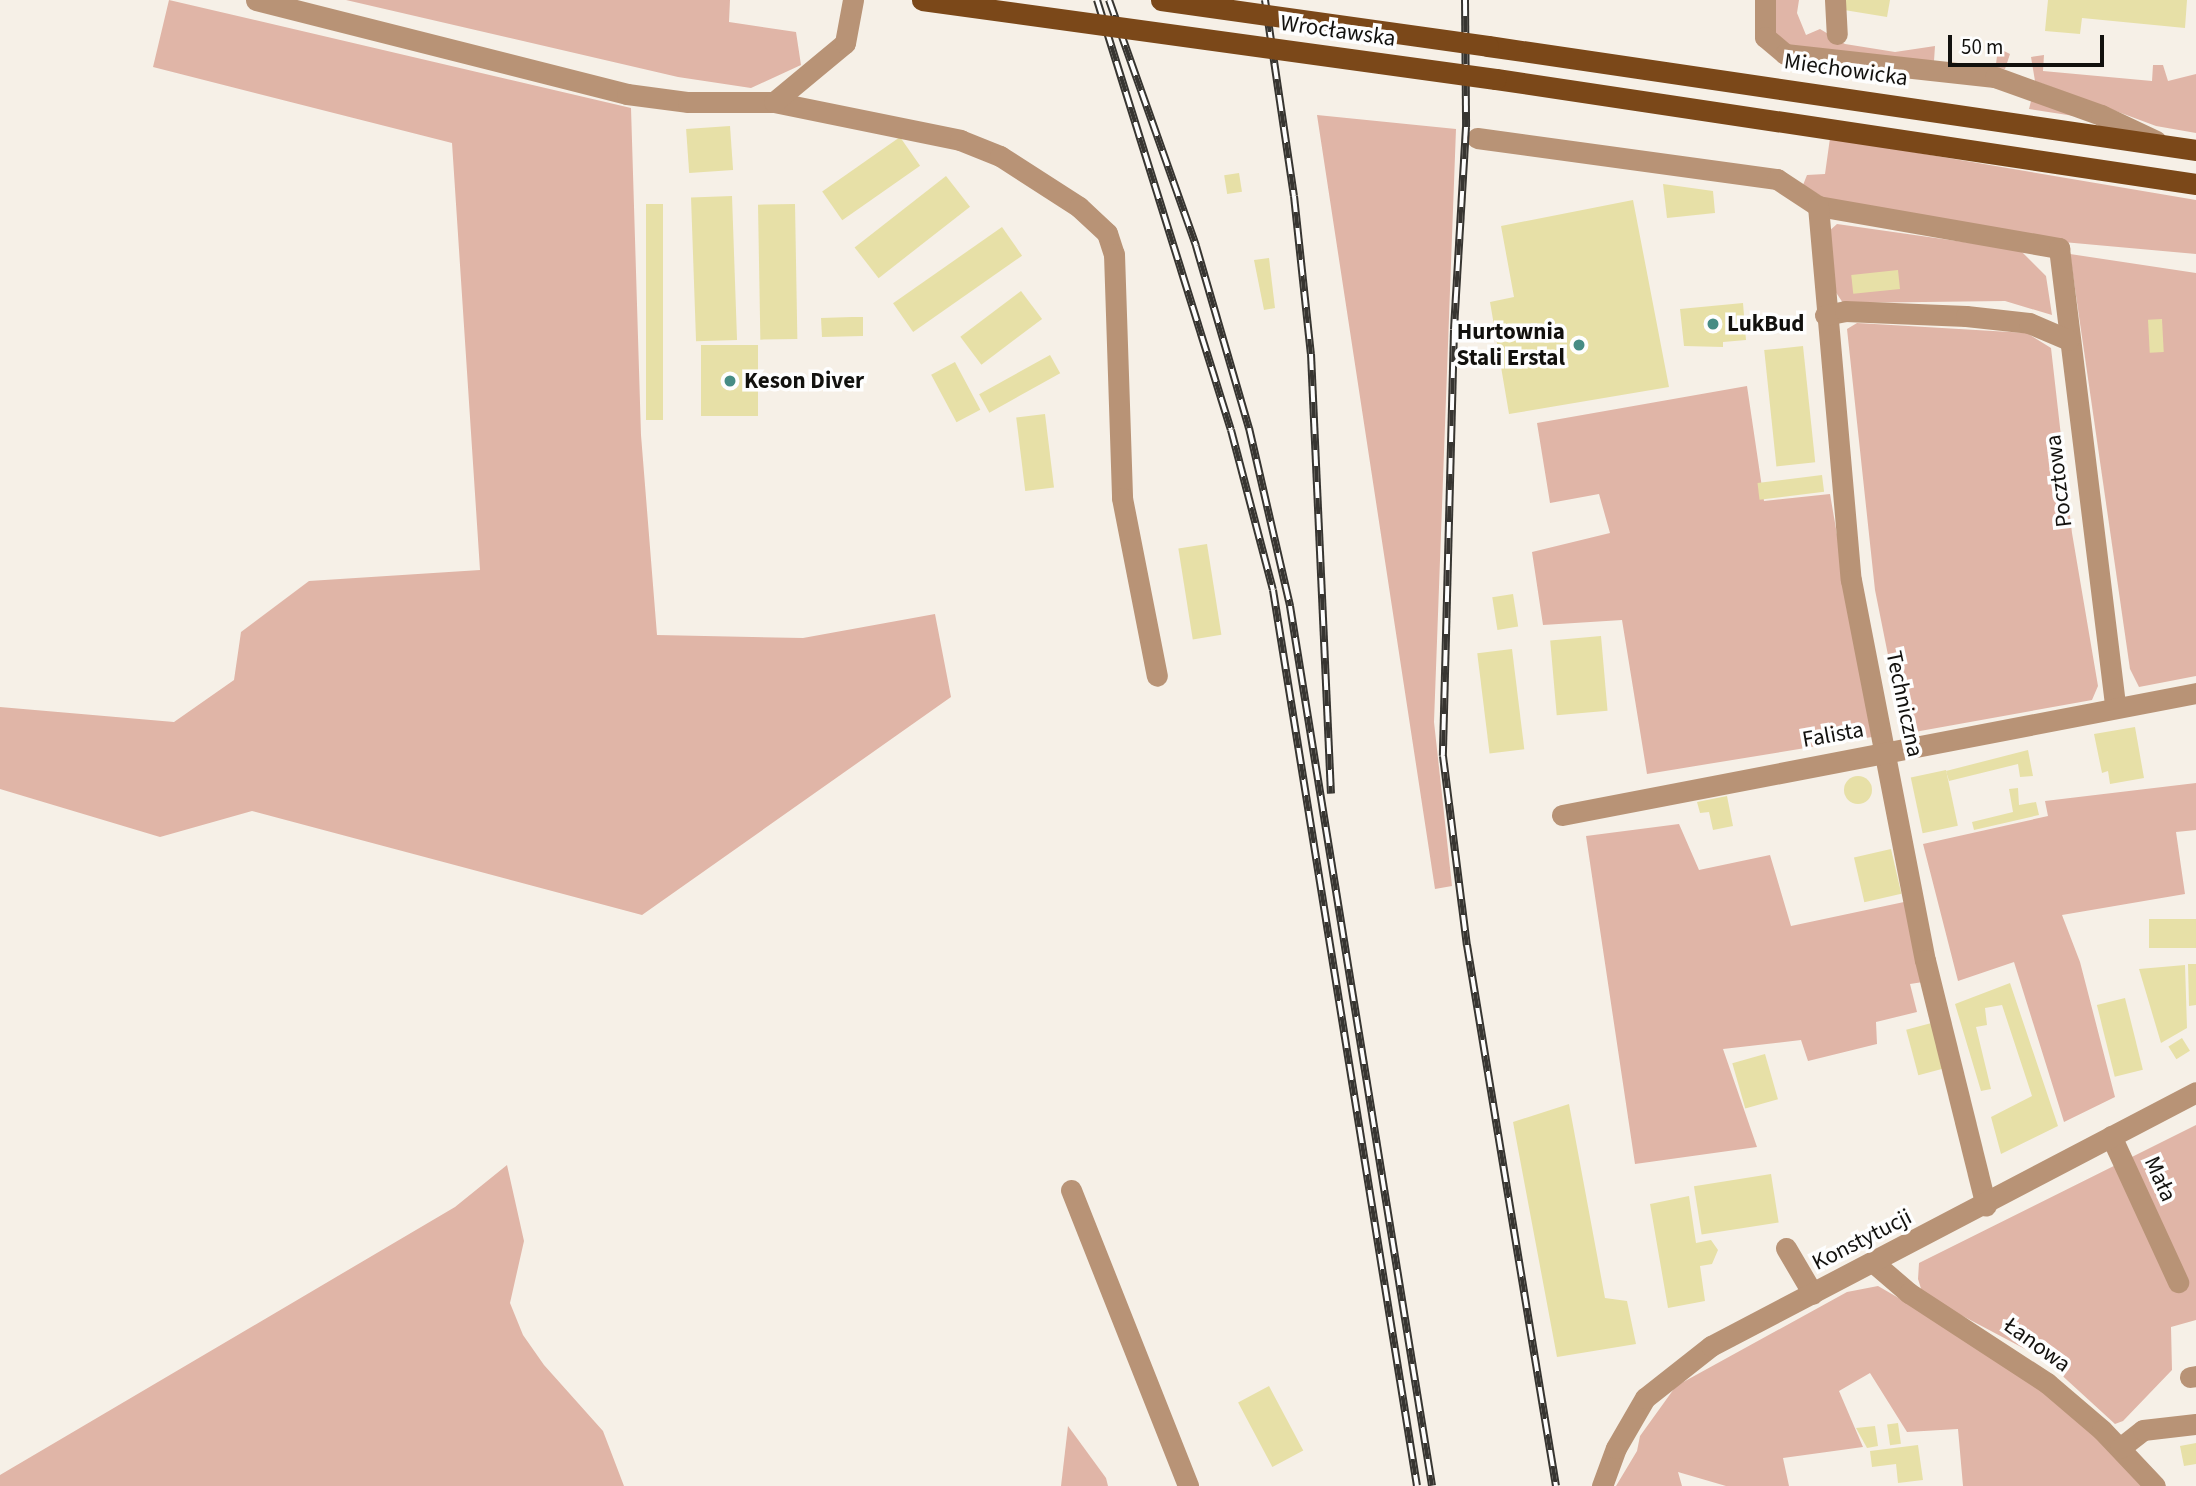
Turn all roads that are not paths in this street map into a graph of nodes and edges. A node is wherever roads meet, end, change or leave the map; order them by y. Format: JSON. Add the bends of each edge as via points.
{"nodes":[{"id":1,"x":256,"y":0,"type":"edge"},
{"id":2,"x":853,"y":0,"type":"edge"},
{"id":3,"x":922,"y":0,"type":"edge"},
{"id":4,"x":1161,"y":0,"type":"edge"},
{"id":5,"x":1765,"y":0,"type":"edge"},
{"id":6,"x":1835,"y":0,"type":"edge"},
{"id":7,"x":1838,"y":34,"type":"dead end"},
{"id":8,"x":1488,"y":46,"type":"joint"},
{"id":9,"x":774,"y":102,"type":"junction"},
{"id":10,"x":1477,"y":138,"type":"dead end"},
{"id":11,"x":2172,"y":146,"type":"junction"},
{"id":12,"x":2196,"y":148,"type":"edge"},
{"id":13,"x":2196,"y":184,"type":"edge"},
{"id":14,"x":1818,"y":206,"type":"junction"},
{"id":15,"x":1825,"y":315,"type":"junction"},
{"id":16,"x":2069,"y":340,"type":"junction"},
{"id":17,"x":1157,"y":676,"type":"dead end"},
{"id":18,"x":2196,"y":693,"type":"edge"},
{"id":19,"x":2115,"y":707,"type":"junction"},
{"id":20,"x":1887,"y":751,"type":"junction"},
{"id":21,"x":1562,"y":815,"type":"dead end"},
{"id":22,"x":2196,"y":1093,"type":"edge"},
{"id":23,"x":2111,"y":1136,"type":"junction"},
{"id":24,"x":1070,"y":1190,"type":"dead end"},
{"id":25,"x":1986,"y":1206,"type":"junction"},
{"id":26,"x":1786,"y":1248,"type":"dead end"},
{"id":27,"x":1874,"y":1263,"type":"junction"},
{"id":28,"x":2178,"y":1282,"type":"dead end"},
{"id":29,"x":1813,"y":1294,"type":"junction"},
{"id":30,"x":2196,"y":1424,"type":"edge"},
{"id":31,"x":2120,"y":1448,"type":"junction"},
{"id":32,"x":1188,"y":1486,"type":"edge"},
{"id":33,"x":1602,"y":1486,"type":"edge"},
{"id":34,"x":2155,"y":1486,"type":"edge"}],
"edges":[{"from":1,"to":9,"type":"street","via":[[627,94],[688,102]]},
{"from":2,"to":9,"type":"street","via":[[845,43]]},
{"from":3,"to":13,"type":"main road","name":"Wrocławska","bridge":true,"via":[[1496,79]]},
{"from":4,"to":8,"type":"main road","name":"Wrocławska","bridge":true},
{"from":5,"to":11,"type":"street","via":[[1765,37],[1785,54],[1995,77]]},
{"from":6,"to":7,"type":"street"},
{"from":8,"to":11,"type":"main road","name":"Miechowicka"},
{"from":9,"to":17,"type":"street","via":[[960,140],[1032,176],[1079,207],[1107,233],[1114,254],[1122,498]]},
{"from":10,"to":14,"type":"street","via":[[1777,179]]},
{"from":11,"to":12,"type":"main road","name":"Miechowicka"},
{"from":14,"to":15,"type":"street","name":"Techniczna"},
{"from":14,"to":16,"type":"street","name":"Pocztowa","via":[[2059,248]]},
{"from":15,"to":16,"type":"street","via":[[1845,311],[1966,316],[2029,323]]},
{"from":15,"to":20,"type":"street","name":"Techniczna","via":[[1851,580]]},
{"from":16,"to":19,"type":"street","name":"Pocztowa"},
{"from":18,"to":19,"type":"street","name":"Falista"},
{"from":19,"to":20,"type":"street","name":"Falista"},
{"from":20,"to":21,"type":"street","name":"Falista"},
{"from":20,"to":25,"type":"street","name":"Techniczna","via":[[1925,960]]},
{"from":22,"to":23,"type":"street","name":"Konstytucji"},
{"from":23,"to":25,"type":"street","name":"Konstytucji"},
{"from":23,"to":28,"type":"street","name":"Mała"},
{"from":24,"to":32,"type":"street"},
{"from":25,"to":27,"type":"street","name":"Konstytucji"},
{"from":26,"to":29,"type":"street"},
{"from":27,"to":29,"type":"street","name":"Konstytucji"},
{"from":27,"to":31,"type":"street","name":"Łanowa","via":[[1909,1293],[2048,1383]]},
{"from":29,"to":33,"type":"street","name":"Konstytucji","via":[[1711,1346],[1645,1398],[1616,1448]]},
{"from":30,"to":31,"type":"street","via":[[2143,1430]]},
{"from":31,"to":34,"type":"street","name":"Łanowa"}]}
